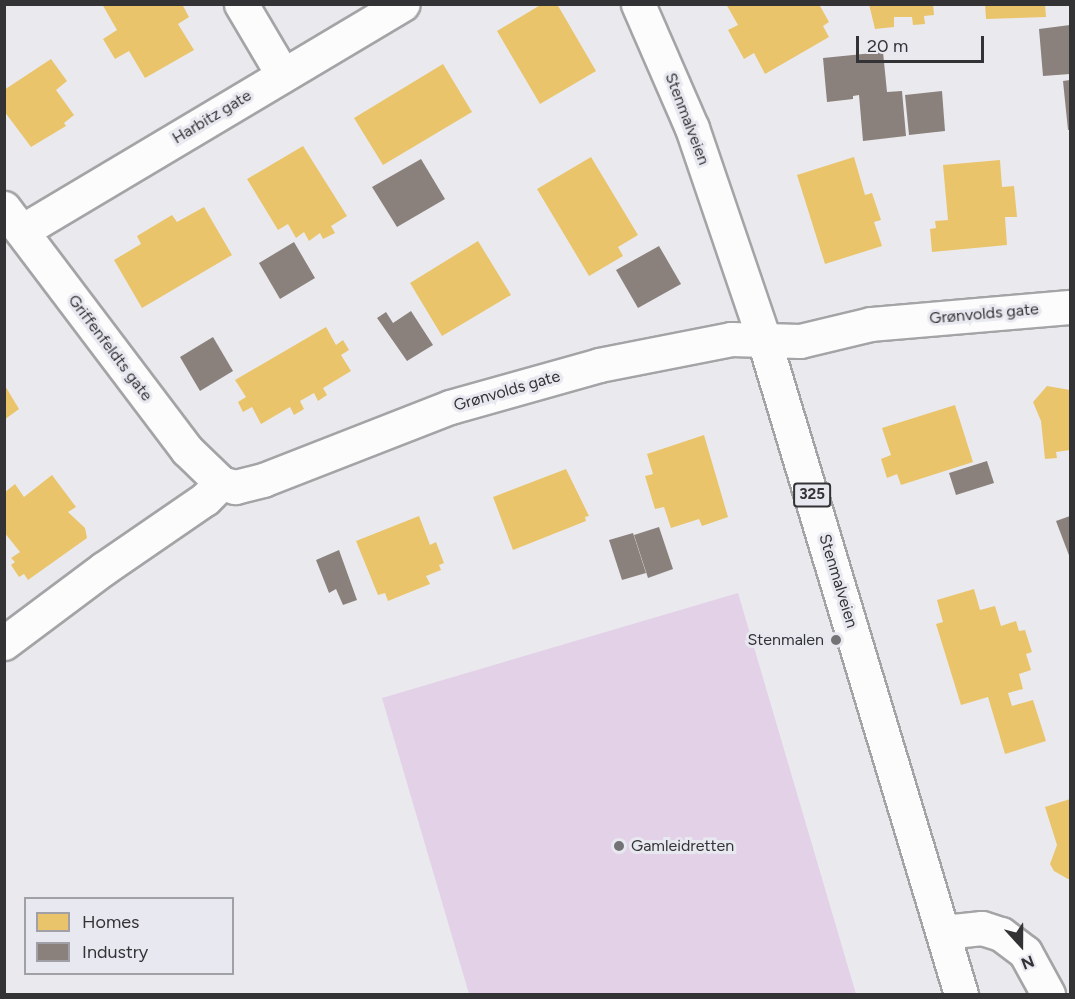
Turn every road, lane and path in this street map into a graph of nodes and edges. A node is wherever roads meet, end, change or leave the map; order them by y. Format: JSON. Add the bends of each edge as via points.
{"nodes":[{"id":1,"x":241,"y":4,"type":"edge"},
{"id":2,"x":403,"y":4,"type":"edge"},
{"id":3,"x":638,"y":4,"type":"edge"},
{"id":4,"x":283,"y":75,"type":"junction"},
{"id":5,"x":13,"y":219,"type":"edge"},
{"id":6,"x":1071,"y":307,"type":"edge"},
{"id":7,"x":764,"y":340,"type":"junction"},
{"id":8,"x":221,"y":483,"type":"junction"},
{"id":9,"x":4,"y":644,"type":"edge"},
{"id":10,"x":944,"y":933,"type":"junction"},
{"id":11,"x":961,"y":994,"type":"edge"},
{"id":12,"x":1048,"y":994,"type":"edge"}],
"edges":[{"from":1,"to":4,"type":"street"},
{"from":2,"to":4,"type":"street","name":"Harbitz gate"},
{"from":3,"to":7,"type":"street","name":"Stenmalveien","number":"325","via":[[692,128]]},
{"from":4,"to":5,"type":"street","name":"Harbitz gate"},
{"from":5,"to":8,"type":"street","name":"Griffenfeldts gate","via":[[187,450]]},
{"from":6,"to":7,"type":"street","name":"Grønvolds gate","via":[[871,324],[800,341]]},
{"from":7,"to":8,"type":"street","name":"Grønvolds gate","via":[[731,339],[599,365],[450,407],[264,480],[235,487]]},
{"from":7,"to":10,"type":"street","name":"Stenmalveien","number":"325"},
{"from":8,"to":9,"type":"street","via":[[205,499]]},
{"from":10,"to":11,"type":"street","name":"Stenmalveien","number":"325"},
{"from":10,"to":12,"type":"street","via":[[982,928],[1001,934],[1025,952]]}]}
